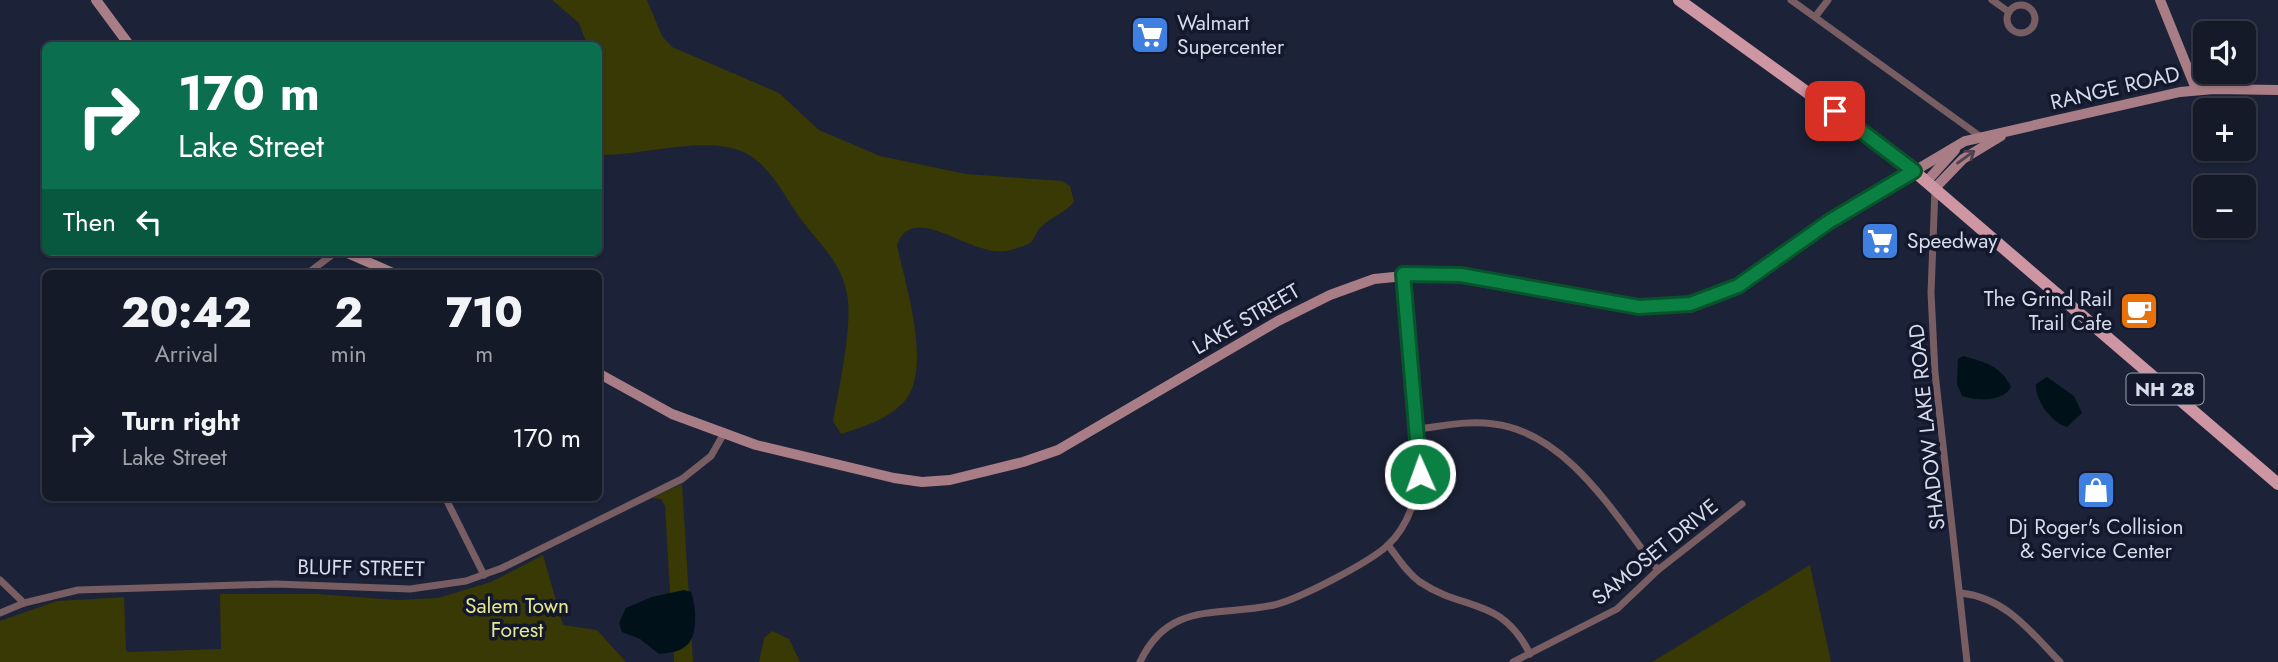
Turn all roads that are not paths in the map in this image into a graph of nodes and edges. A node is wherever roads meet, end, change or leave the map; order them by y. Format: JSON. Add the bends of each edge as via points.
{"nodes":[{"id":1,"x":96,"y":0,"type":"edge"},
{"id":2,"x":1679,"y":0,"type":"edge"},
{"id":3,"x":1791,"y":0,"type":"edge"},
{"id":4,"x":1828,"y":0,"type":"edge"},
{"id":5,"x":1992,"y":0,"type":"edge"},
{"id":6,"x":2160,"y":0,"type":"edge"},
{"id":7,"x":2009,"y":12,"type":"dead end"},
{"id":8,"x":1815,"y":17,"type":"junction"},
{"id":9,"x":127,"y":42,"type":"edge"},
{"id":10,"x":2196,"y":89,"type":"junction"},
{"id":11,"x":2278,"y":90,"type":"edge"},
{"id":12,"x":2003,"y":134,"type":"junction"},
{"id":13,"x":1981,"y":136,"type":"junction"},
{"id":14,"x":1965,"y":141,"type":"junction"},
{"id":15,"x":1914,"y":171,"type":"junction"},
{"id":16,"x":1931,"y":185,"type":"junction"},
{"id":17,"x":331,"y":256,"type":"edge"},
{"id":18,"x":354,"y":256,"type":"edge"},
{"id":19,"x":312,"y":270,"type":"edge"},
{"id":20,"x":386,"y":270,"type":"edge"},
{"id":21,"x":1403,"y":274,"type":"junction"},
{"id":22,"x":602,"y":375,"type":"edge"},
{"id":23,"x":1419,"y":429,"type":"junction"},
{"id":24,"x":723,"y":435,"type":"junction"},
{"id":25,"x":2278,"y":484,"type":"edge"},
{"id":26,"x":447,"y":501,"type":"edge"},
{"id":27,"x":1742,"y":503,"type":"dead end"},
{"id":28,"x":1388,"y":545,"type":"junction"},
{"id":29,"x":1658,"y":570,"type":"junction"},
{"id":30,"x":484,"y":575,"type":"junction"},
{"id":31,"x":0,"y":580,"type":"edge"},
{"id":32,"x":1961,"y":593,"type":"junction"},
{"id":33,"x":24,"y":603,"type":"junction"},
{"id":34,"x":0,"y":613,"type":"edge"},
{"id":35,"x":1531,"y":654,"type":"junction"},
{"id":36,"x":1140,"y":662,"type":"edge"},
{"id":37,"x":1513,"y":662,"type":"edge"},
{"id":38,"x":1967,"y":662,"type":"edge"},
{"id":39,"x":2060,"y":662,"type":"edge"}],
"edges":[{"from":1,"to":9,"type":"street"},
{"from":2,"to":15,"type":"main road","number":"NH 28"},
{"from":3,"to":8,"type":"street"},
{"from":4,"to":8,"type":"street"},
{"from":5,"to":7,"type":"street"},
{"from":6,"to":10,"type":"street"},
{"from":8,"to":13,"type":"street"},
{"from":10,"to":11,"type":"street","name":"RANGE ROAD"},
{"from":10,"to":12,"type":"street","name":"RANGE ROAD"},
{"from":12,"to":13,"type":"street","name":"RANGE ROAD"},
{"from":16,"to":12,"type":"street","name":"RANGE ROAD","one_way":true},
{"from":13,"to":14,"type":"street","name":"RANGE ROAD"},
{"from":14,"to":15,"type":"street","name":"RANGE ROAD"},
{"from":14,"to":16,"type":"street","name":"RANGE ROAD"},
{"from":15,"to":16,"type":"main road","number":"NH 28"},
{"from":15,"to":21,"type":"street","name":"LAKE STREET","via":[[1830,221],[1738,286],[1690,304],[1639,307],[1461,275]]},
{"from":16,"to":25,"type":"main road","number":"NH 28"},
{"from":16,"to":32,"type":"street","name":"SHADOW LAKE ROAD","via":[[1935,373]]},
{"from":17,"to":19,"type":"street"},
{"from":18,"to":20,"type":"street"},
{"from":21,"to":23,"type":"street"},
{"from":21,"to":24,"type":"street","name":"LAKE STREET","via":[[1355,285],[1299,309],[1058,450],[968,477],[922,482],[894,478]]},
{"from":22,"to":24,"type":"street","name":"LAKE STREET","via":[[672,414]]},
{"from":23,"to":28,"type":"street","via":[[1418,493]]},
{"from":23,"to":29,"type":"street","via":[[1493,424],[1550,444],[1571,463]]},
{"from":24,"to":30,"type":"street","name":"BLUFF STREET","via":[[712,456],[682,479]]},
{"from":26,"to":30,"type":"street"},
{"from":27,"to":29,"type":"street","name":"SAMOSET DRIVE"},
{"from":28,"to":35,"type":"street","via":[[1423,584],[1488,608],[1508,622]]},
{"from":28,"to":36,"type":"street","via":[[1289,601],[1177,620],[1148,645]]},
{"from":29,"to":35,"type":"street","name":"SAMOSET DRIVE","via":[[1617,609]]},
{"from":30,"to":33,"type":"street","name":"BLUFF STREET","via":[[410,589],[276,584],[78,590]]},
{"from":31,"to":33,"type":"street"},
{"from":32,"to":38,"type":"street","name":"SHADOW LAKE ROAD"},
{"from":32,"to":39,"type":"street","via":[[1989,598],[2008,609]]},
{"from":33,"to":34,"type":"street","name":"BLUFF STREET"},
{"from":35,"to":37,"type":"street","name":"SAMOSET DRIVE"}]}
